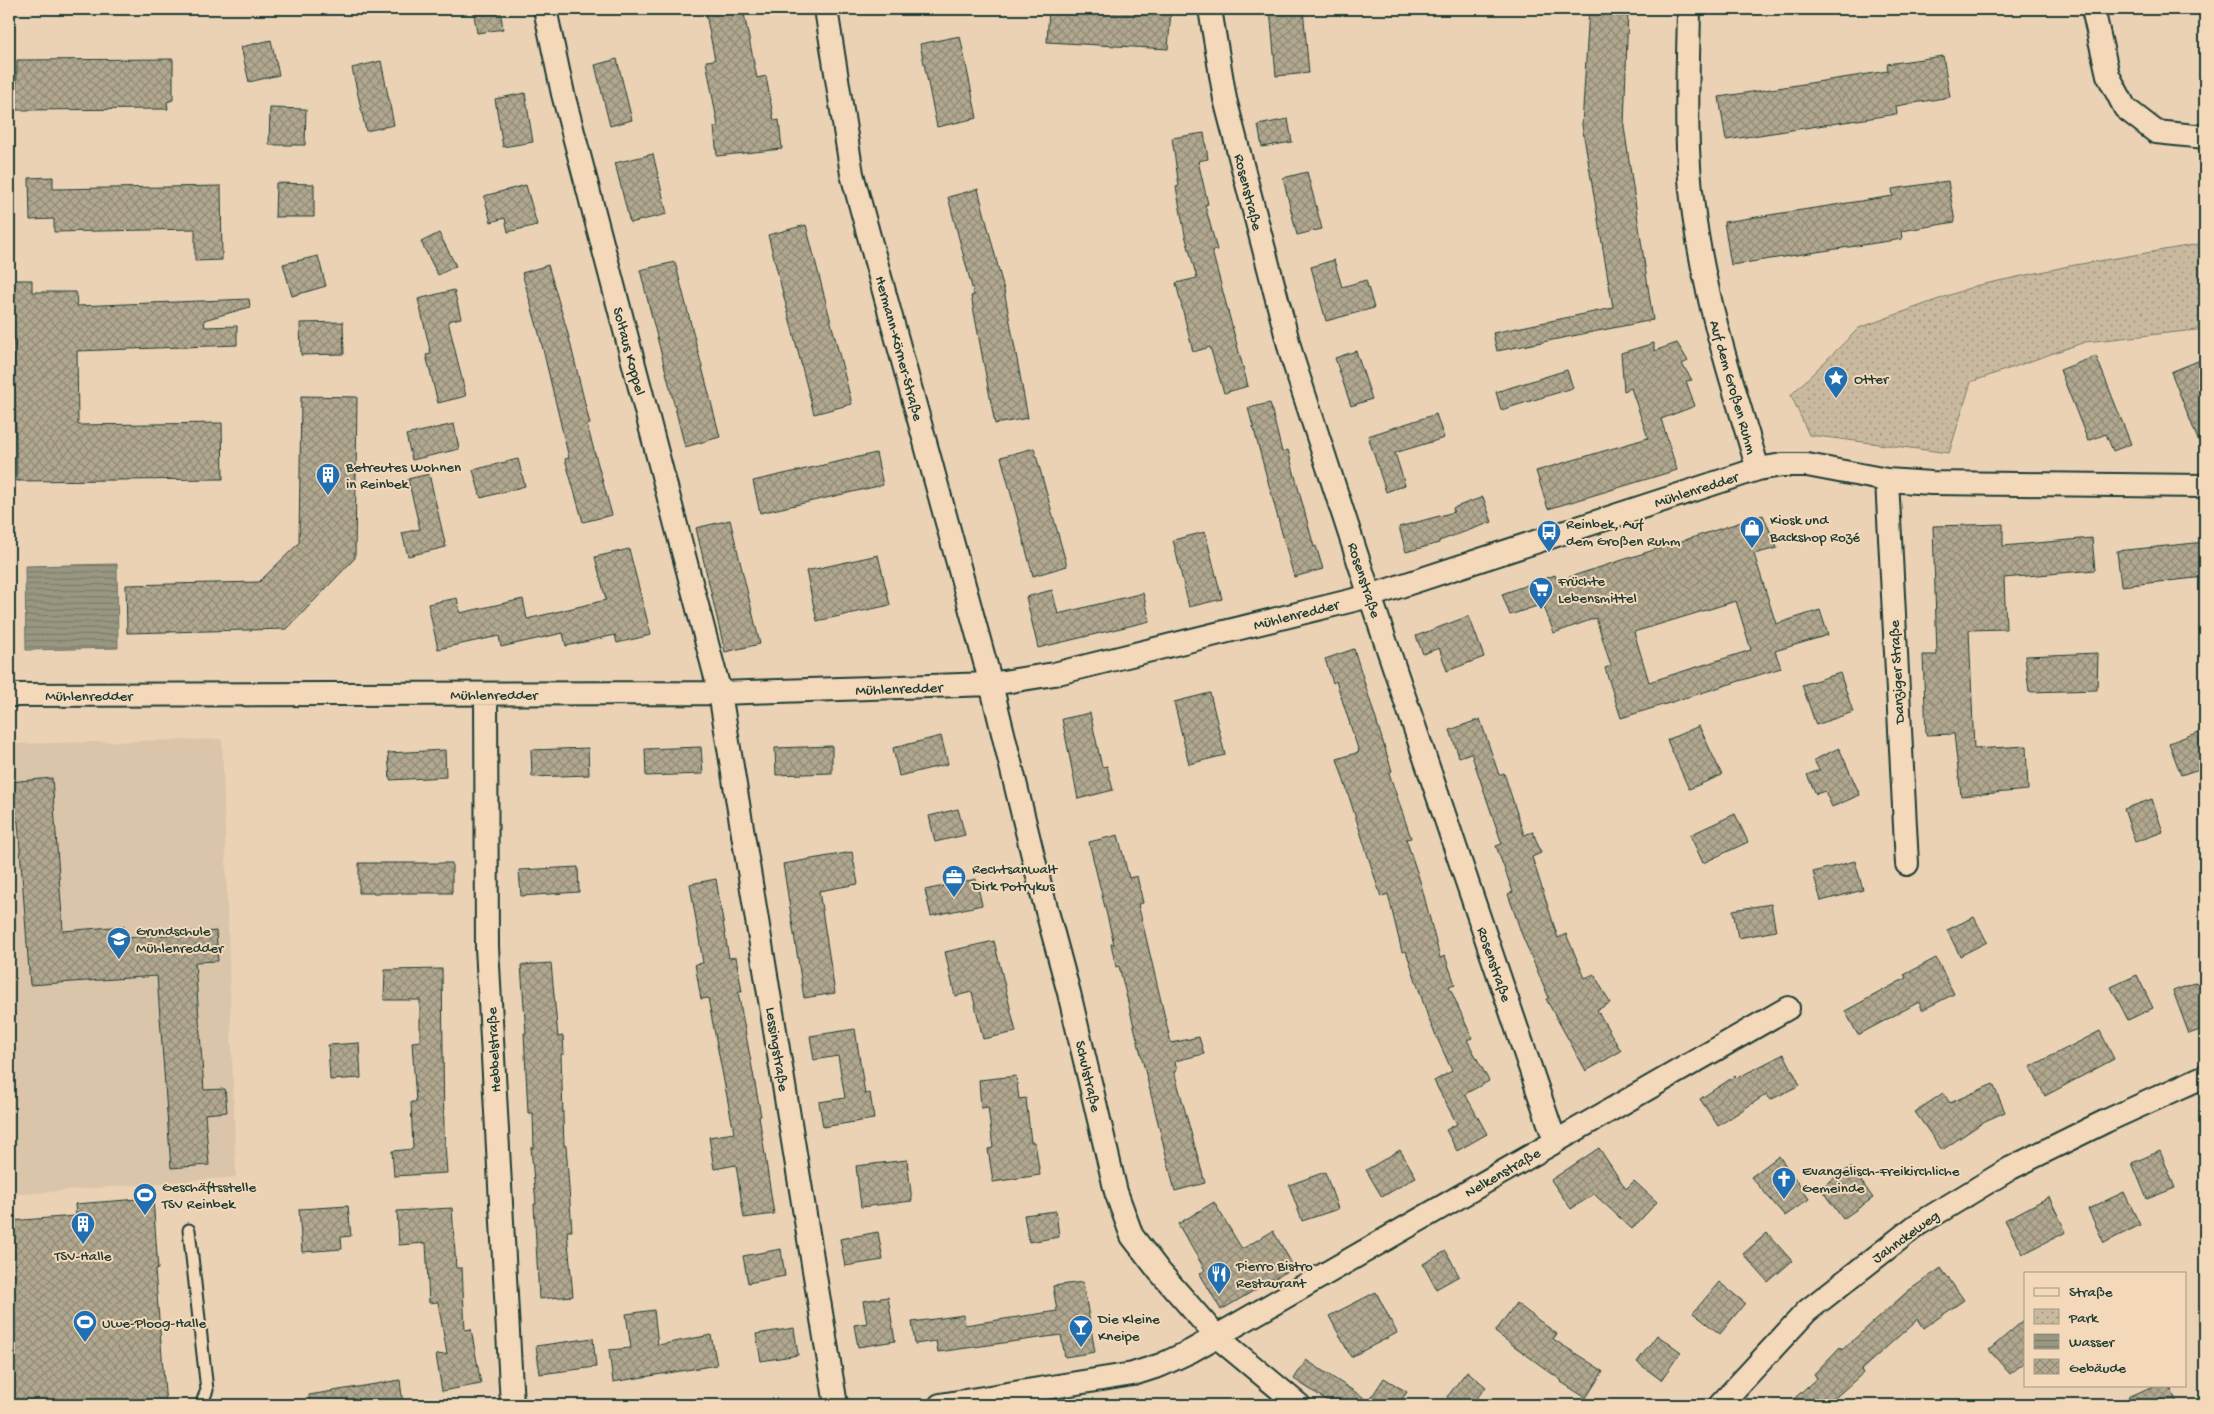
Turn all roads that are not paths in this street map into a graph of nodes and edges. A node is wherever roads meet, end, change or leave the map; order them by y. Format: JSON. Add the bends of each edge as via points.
{"nodes":[{"id":1,"x":545,"y":9,"type":"edge"},
{"id":2,"x":826,"y":9,"type":"edge"},
{"id":3,"x":1210,"y":9,"type":"edge"},
{"id":4,"x":1690,"y":9,"type":"edge"},
{"id":5,"x":2092,"y":9,"type":"edge"},
{"id":6,"x":2205,"y":137,"type":"edge"},
{"id":7,"x":1758,"y":469,"type":"junction"},
{"id":8,"x":1887,"y":480,"type":"junction"},
{"id":9,"x":2205,"y":486,"type":"edge"},
{"id":10,"x":1370,"y":596,"type":"junction"},
{"id":11,"x":991,"y":684,"type":"junction"},
{"id":12,"x":720,"y":693,"type":"junction"},
{"id":13,"x":486,"y":694,"type":"junction"},
{"id":14,"x":9,"y":695,"type":"edge"},
{"id":15,"x":1906,"y":864,"type":"dead end"},
{"id":16,"x":1788,"y":1008,"type":"dead end"},
{"id":17,"x":2205,"y":1076,"type":"edge"},
{"id":18,"x":1555,"y":1142,"type":"junction"},
{"id":19,"x":189,"y":1230,"type":"dead end"},
{"id":20,"x":1216,"y":1336,"type":"junction"},
{"id":21,"x":201,"y":1405,"type":"edge"},
{"id":22,"x":512,"y":1405,"type":"edge"},
{"id":23,"x":836,"y":1405,"type":"edge"},
{"id":24,"x":940,"y":1405,"type":"edge"},
{"id":25,"x":1299,"y":1405,"type":"edge"},
{"id":26,"x":1720,"y":1405,"type":"edge"}],
"edges":[{"from":1,"to":12,"type":"street","name":"Soltaus Koppel","via":[[563,94]]},
{"from":2,"to":11,"type":"street","name":"Hermann-Körner-Straße","via":[[852,174]]},
{"from":3,"to":10,"type":"street","name":"Rosenstraße","via":[[1225,99],[1292,357]]},
{"from":4,"to":7,"type":"street","name":"Auf dem Großen Ruhm","via":[[1688,147],[1693,207],[1712,312]]},
{"from":5,"to":6,"type":"street","via":[[2108,75],[2125,108],[2156,132]]},
{"from":7,"to":8,"type":"street","name":"Auf dem Großen Ruhm","via":[[1807,465]]},
{"from":7,"to":10,"type":"street","name":"Mühlenredder"},
{"from":8,"to":9,"type":"street","name":"Auf dem Großen Ruhm"},
{"from":8,"to":15,"type":"street","name":"Danziger Straße"},
{"from":10,"to":11,"type":"street","name":"Mühlenredder","via":[[1054,674]]},
{"from":10,"to":18,"type":"street","name":"Rosenstraße"},
{"from":11,"to":12,"type":"street","name":"Mühlenredder"},
{"from":11,"to":20,"type":"street","name":"Schulstraße","via":[[1116,1192],[1132,1236]]},
{"from":12,"to":13,"type":"street","name":"Mühlenredder"},
{"from":12,"to":23,"type":"street","name":"Lessingstraße"},
{"from":13,"to":14,"type":"street","name":"Mühlenredder"},
{"from":13,"to":22,"type":"street","name":"Hebbelstraße","via":[[487,948]]},
{"from":16,"to":18,"type":"street","name":"Nelkenstraße"},
{"from":17,"to":26,"type":"street","name":"Jahnckeweg","via":[[2011,1168],[1917,1225],[1807,1310]]},
{"from":18,"to":20,"type":"street","name":"Nelkenstraße"},
{"from":19,"to":21,"type":"lane","via":[[206,1390]]},
{"from":20,"to":24,"type":"street","name":"Nelkenstraße","via":[[1162,1365],[1132,1374]]},
{"from":20,"to":25,"type":"street","name":"Schulstraße"}]}
